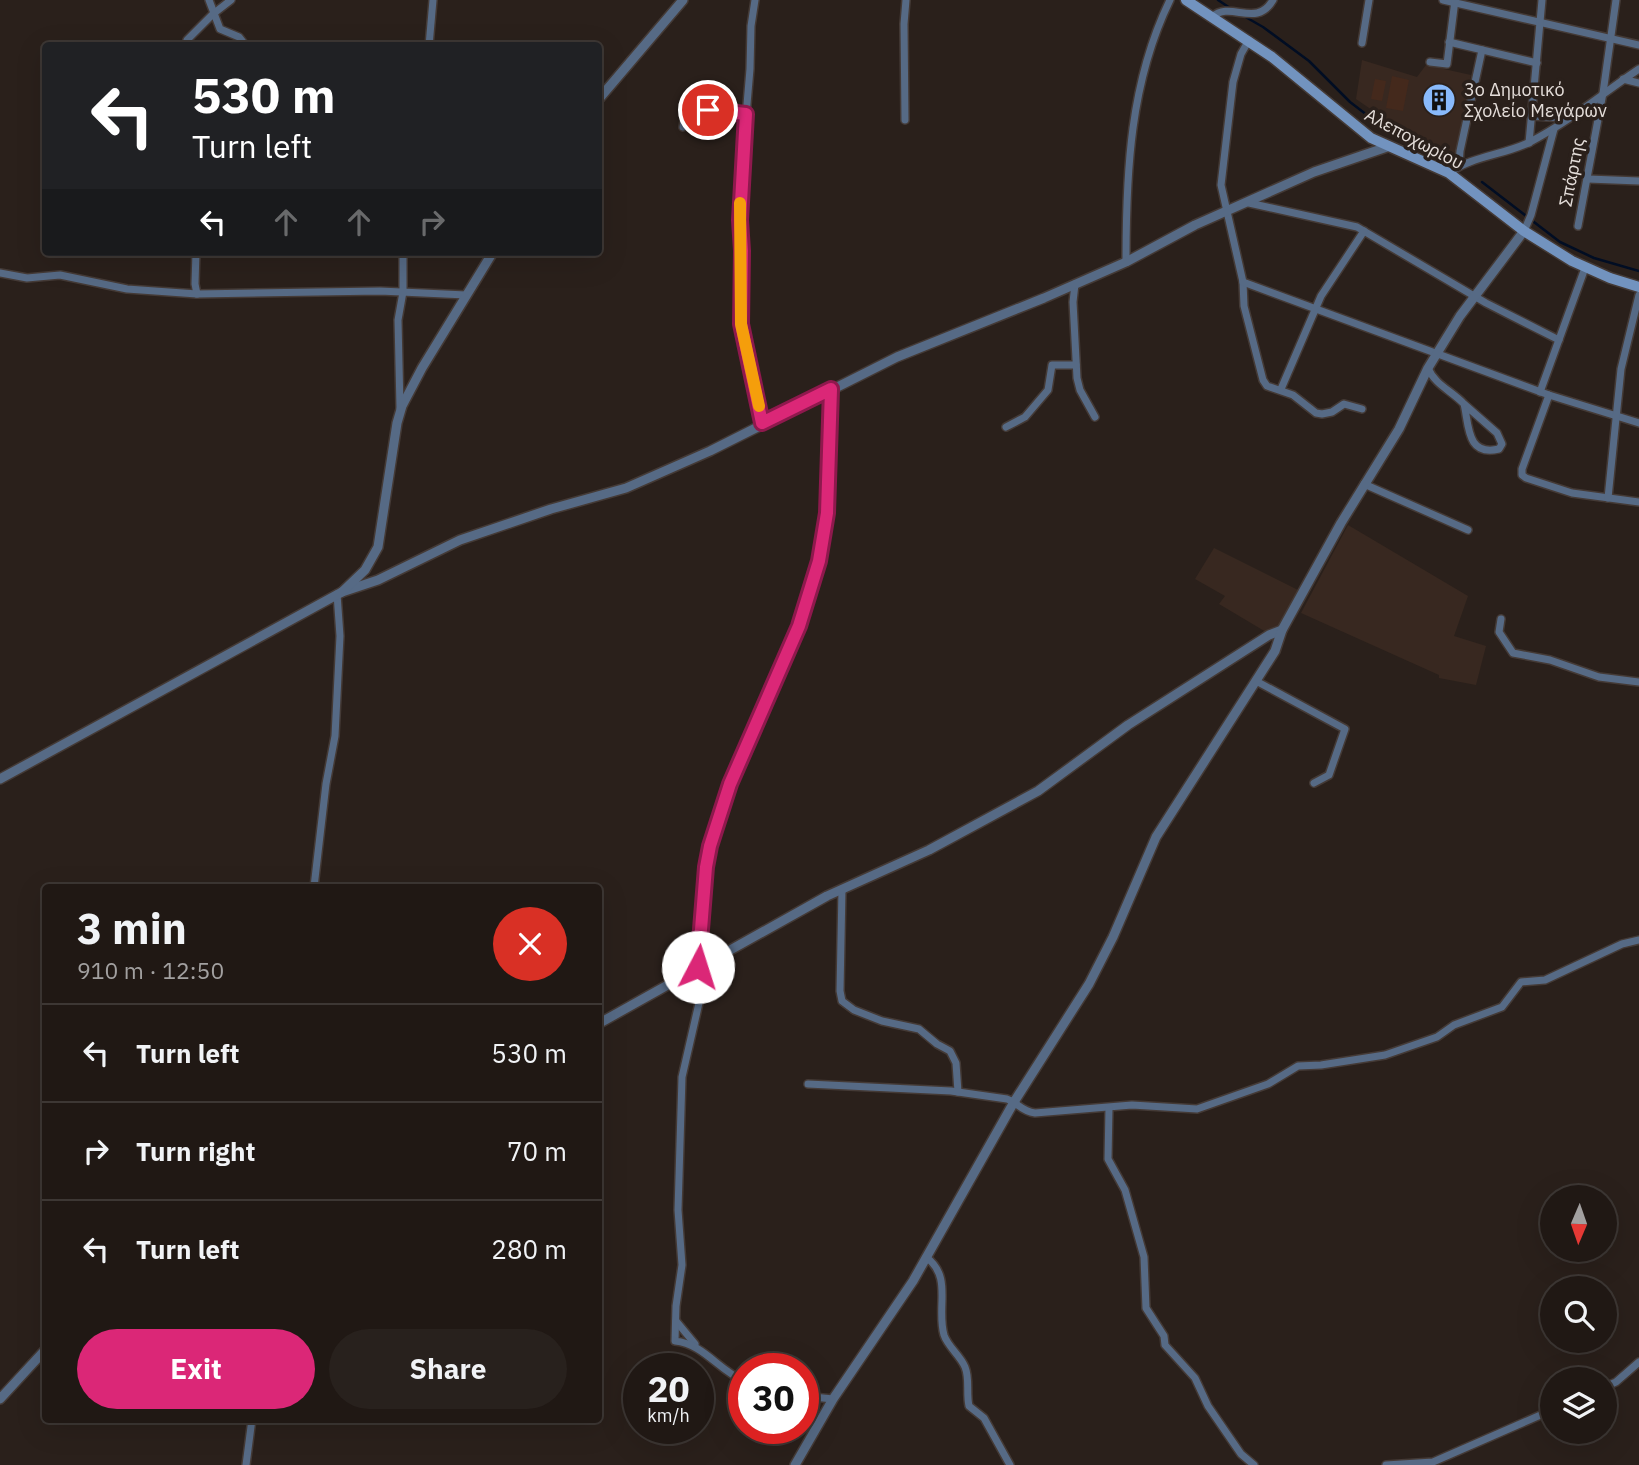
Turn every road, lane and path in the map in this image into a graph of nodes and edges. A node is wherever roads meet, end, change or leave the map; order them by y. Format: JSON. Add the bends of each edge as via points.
{"nodes":[{"id":1,"x":209,"y":0,"type":"edge"},
{"id":2,"x":231,"y":0,"type":"edge"},
{"id":3,"x":433,"y":0,"type":"edge"},
{"id":4,"x":682,"y":0,"type":"edge"},
{"id":5,"x":755,"y":0,"type":"edge"},
{"id":6,"x":906,"y":0,"type":"edge"},
{"id":7,"x":1170,"y":0,"type":"edge"},
{"id":8,"x":1186,"y":0,"type":"edge"},
{"id":9,"x":1273,"y":0,"type":"edge"},
{"id":10,"x":1369,"y":0,"type":"edge"},
{"id":11,"x":1443,"y":0,"type":"edge"},
{"id":12,"x":1542,"y":0,"type":"edge"},
{"id":13,"x":1616,"y":0,"type":"edge"},
{"id":14,"x":1455,"y":1,"type":"edge"},
{"id":15,"x":212,"y":14,"type":"junction"},
{"id":16,"x":1212,"y":17,"type":"junction"},
{"id":17,"x":1540,"y":22,"type":"junction"},
{"id":18,"x":1611,"y":38,"type":"junction"},
{"id":19,"x":1249,"y":40,"type":"junction"},
{"id":20,"x":186,"y":42,"type":"edge"},
{"id":21,"x":243,"y":42,"type":"edge"},
{"id":22,"x":429,"y":42,"type":"edge"},
{"id":23,"x":1449,"y":42,"type":"junction"},
{"id":24,"x":1362,"y":43,"type":"dead end"},
{"id":25,"x":1639,"y":45,"type":"edge"},
{"id":26,"x":1482,"y":51,"type":"junction"},
{"id":27,"x":1430,"y":62,"type":"dead end"},
{"id":28,"x":1537,"y":63,"type":"junction"},
{"id":29,"x":1639,"y":69,"type":"edge"},
{"id":30,"x":1623,"y":79,"type":"junction"},
{"id":31,"x":1639,"y":83,"type":"edge"},
{"id":32,"x":1603,"y":93,"type":"junction"},
{"id":33,"x":602,"y":95,"type":"edge"},
{"id":34,"x":746,"y":114,"type":"junction"},
{"id":35,"x":1532,"y":116,"type":"junction"},
{"id":36,"x":1566,"y":118,"type":"junction"},
{"id":37,"x":905,"y":120,"type":"dead end"},
{"id":38,"x":683,"y":127,"type":"dead end"},
{"id":39,"x":1554,"y":128,"type":"junction"},
{"id":40,"x":1529,"y":142,"type":"junction"},
{"id":41,"x":1388,"y":147,"type":"junction"},
{"id":42,"x":1460,"y":165,"type":"junction"},
{"id":43,"x":1449,"y":173,"type":"junction"},
{"id":44,"x":1588,"y":179,"type":"junction"},
{"id":45,"x":1639,"y":181,"type":"edge"},
{"id":46,"x":1249,"y":203,"type":"junction"},
{"id":47,"x":1226,"y":212,"type":"junction"},
{"id":48,"x":1578,"y":226,"type":"dead end"},
{"id":49,"x":1525,"y":229,"type":"junction"},
{"id":50,"x":1364,"y":231,"type":"junction"},
{"id":51,"x":197,"y":256,"type":"edge"},
{"id":52,"x":403,"y":256,"type":"edge"},
{"id":53,"x":490,"y":256,"type":"edge"},
{"id":54,"x":1126,"y":262,"type":"junction"},
{"id":55,"x":1585,"y":268,"type":"junction"},
{"id":56,"x":0,"y":274,"type":"edge"},
{"id":57,"x":1242,"y":282,"type":"junction"},
{"id":58,"x":1075,"y":284,"type":"junction"},
{"id":59,"x":1639,"y":287,"type":"edge"},
{"id":60,"x":403,"y":292,"type":"junction"},
{"id":61,"x":197,"y":294,"type":"junction"},
{"id":62,"x":466,"y":295,"type":"junction"},
{"id":63,"x":1639,"y":295,"type":"edge"},
{"id":64,"x":1476,"y":296,"type":"junction"},
{"id":65,"x":1316,"y":309,"type":"junction"},
{"id":66,"x":1559,"y":340,"type":"junction"},
{"id":67,"x":1439,"y":353,"type":"junction"},
{"id":68,"x":1076,"y":365,"type":"junction"},
{"id":69,"x":1428,"y":368,"type":"junction"},
{"id":70,"x":831,"y":389,"type":"junction"},
{"id":71,"x":1281,"y":390,"type":"junction"},
{"id":72,"x":1540,"y":392,"type":"junction"},
{"id":73,"x":1549,"y":395,"type":"junction"},
{"id":74,"x":1464,"y":404,"type":"junction"},
{"id":75,"x":1362,"y":409,"type":"dead end"},
{"id":76,"x":400,"y":411,"type":"junction"},
{"id":77,"x":1617,"y":416,"type":"junction"},
{"id":78,"x":1095,"y":417,"type":"dead end"},
{"id":79,"x":762,"y":423,"type":"junction"},
{"id":80,"x":1639,"y":423,"type":"edge"},
{"id":81,"x":1006,"y":427,"type":"dead end"},
{"id":82,"x":1364,"y":484,"type":"junction"},
{"id":83,"x":1608,"y":498,"type":"junction"},
{"id":84,"x":1639,"y":502,"type":"edge"},
{"id":85,"x":1468,"y":530,"type":"dead end"},
{"id":86,"x":340,"y":593,"type":"junction"},
{"id":87,"x":1501,"y":619,"type":"dead end"},
{"id":88,"x":1282,"y":630,"type":"junction"},
{"id":89,"x":1256,"y":681,"type":"junction"},
{"id":90,"x":1639,"y":682,"type":"edge"},
{"id":91,"x":0,"y":779,"type":"edge"},
{"id":92,"x":1314,"y":783,"type":"dead end"},
{"id":93,"x":314,"y":884,"type":"edge"},
{"id":94,"x":842,"y":889,"type":"junction"},
{"id":95,"x":1639,"y":940,"type":"edge"},
{"id":96,"x":698,"y":967,"type":"junction"},
{"id":97,"x":602,"y":1022,"type":"edge"},
{"id":98,"x":808,"y":1084,"type":"dead end"},
{"id":99,"x":958,"y":1092,"type":"junction"},
{"id":100,"x":1014,"y":1102,"type":"junction"},
{"id":101,"x":1109,"y":1108,"type":"junction"},
{"id":102,"x":926,"y":1257,"type":"junction"},
{"id":103,"x":676,"y":1320,"type":"junction"},
{"id":104,"x":698,"y":1347,"type":"junction"},
{"id":105,"x":42,"y":1353,"type":"edge"},
{"id":106,"x":1639,"y":1362,"type":"edge"},
{"id":107,"x":728,"y":1372,"type":"edge"},
{"id":108,"x":1617,"y":1380,"type":"edge"},
{"id":109,"x":819,"y":1398,"type":"edge"},
{"id":110,"x":0,"y":1399,"type":"edge"},
{"id":111,"x":832,"y":1399,"type":"junction"},
{"id":112,"x":1540,"y":1415,"type":"edge"},
{"id":113,"x":251,"y":1423,"type":"edge"},
{"id":114,"x":246,"y":1465,"type":"edge"},
{"id":115,"x":795,"y":1465,"type":"edge"},
{"id":116,"x":1010,"y":1465,"type":"edge"},
{"id":117,"x":1254,"y":1465,"type":"edge"},
{"id":118,"x":1387,"y":1465,"type":"edge"}],
"edges":[{"from":1,"to":15,"type":"street"},
{"from":2,"to":15,"type":"street"},
{"from":3,"to":22,"type":"street"},
{"from":4,"to":33,"type":"street"},
{"from":5,"to":34,"type":"street"},
{"from":6,"to":37,"type":"street"},
{"from":7,"to":54,"type":"street","via":[[1151,45],[1137,98]]},
{"from":8,"to":16,"type":"main road","name":"Αλεποχωρίου"},
{"from":9,"to":16,"type":"street","via":[[1259,11],[1224,5]]},
{"from":10,"to":24,"type":"street"},
{"from":11,"to":14,"type":"street"},
{"from":12,"to":17,"type":"street"},
{"from":13,"to":18,"type":"street","name":"Σπάρτης"},
{"from":14,"to":17,"type":"street"},
{"from":14,"to":23,"type":"street"},
{"from":15,"to":20,"type":"street"},
{"from":15,"to":21,"type":"street","via":[[220,29]]},
{"from":16,"to":19,"type":"main road","name":"Αλεποχωρίου"},
{"from":17,"to":18,"type":"street"},
{"from":17,"to":28,"type":"street"},
{"from":18,"to":25,"type":"street"},
{"from":18,"to":32,"type":"street","name":"Σπάρτης"},
{"from":19,"to":41,"type":"main road","name":"Αλεποχωρίου","via":[[1357,128]]},
{"from":19,"to":47,"type":"street","via":[[1233,82],[1221,185]]},
{"from":23,"to":26,"type":"street"},
{"from":23,"to":27,"type":"street","via":[[1447,64]]},
{"from":26,"to":28,"type":"street"},
{"from":26,"to":42,"type":"street"},
{"from":28,"to":35,"type":"street"},
{"from":29,"to":30,"type":"street"},
{"from":30,"to":31,"type":"street"},
{"from":30,"to":32,"type":"street"},
{"from":32,"to":36,"type":"street"},
{"from":32,"to":44,"type":"street","name":"Σπάρτης"},
{"from":34,"to":38,"type":"street","via":[[690,109],[685,112]]},
{"from":34,"to":79,"type":"street","via":[[741,324]]},
{"from":35,"to":36,"type":"street"},
{"from":35,"to":40,"type":"street"},
{"from":36,"to":39,"type":"street"},
{"from":39,"to":40,"type":"street"},
{"from":39,"to":49,"type":"street"},
{"from":40,"to":42,"type":"street"},
{"from":41,"to":43,"type":"main road","name":"Αλεποχωρίου"},
{"from":41,"to":46,"type":"street","via":[[1314,172]]},
{"from":42,"to":43,"type":"street"},
{"from":43,"to":49,"type":"main road","name":"Αλεποχωρίου"},
{"from":44,"to":45,"type":"street"},
{"from":44,"to":48,"type":"street","name":"Σπάρτης"},
{"from":46,"to":47,"type":"street"},
{"from":46,"to":50,"type":"street"},
{"from":47,"to":54,"type":"street"},
{"from":47,"to":57,"type":"street"},
{"from":49,"to":55,"type":"main road","name":"Αλεποχωρίου"},
{"from":49,"to":64,"type":"street"},
{"from":50,"to":64,"type":"street"},
{"from":50,"to":65,"type":"street"},
{"from":51,"to":61,"type":"street"},
{"from":52,"to":60,"type":"street"},
{"from":53,"to":62,"type":"street"},
{"from":54,"to":58,"type":"street"},
{"from":55,"to":59,"type":"main road","name":"Αλεποχωρίου"},
{"from":55,"to":66,"type":"street"},
{"from":56,"to":61,"type":"street","via":[[27,278],[60,275],[119,288]]},
{"from":57,"to":65,"type":"street"},
{"from":57,"to":71,"type":"street","via":[[1264,384]]},
{"from":58,"to":68,"type":"street"},
{"from":58,"to":70,"type":"street","via":[[921,346]]},
{"from":60,"to":61,"type":"street"},
{"from":60,"to":62,"type":"street"},
{"from":60,"to":76,"type":"street","via":[[398,320]]},
{"from":62,"to":76,"type":"street"},
{"from":63,"to":77,"type":"street","via":[[1623,360]]},
{"from":64,"to":66,"type":"street"},
{"from":64,"to":67,"type":"street"},
{"from":65,"to":67,"type":"street"},
{"from":65,"to":71,"type":"street"},
{"from":66,"to":72,"type":"street"},
{"from":67,"to":69,"type":"street"},
{"from":67,"to":72,"type":"street"},
{"from":68,"to":78,"type":"street","via":[[1080,390]]},
{"from":68,"to":81,"type":"street","via":[[1052,365],[1048,390],[1025,417]]},
{"from":69,"to":74,"type":"street","via":[[1432,377]]},
{"from":69,"to":82,"type":"street","via":[[1399,429]]},
{"from":70,"to":79,"type":"street"},
{"from":70,"to":96,"type":"street","via":[[827,513],[819,561],[799,626],[730,784],[710,846]]},
{"from":71,"to":75,"type":"street","via":[[1316,413],[1332,412],[1344,404]]},
{"from":72,"to":73,"type":"street"},
{"from":73,"to":77,"type":"street"},
{"from":73,"to":83,"type":"street","via":[[1522,475],[1560,490]]},
{"from":74,"to":74,"type":"street","via":[[1469,436],[1485,449],[1499,449],[1502,444],[1497,433]]},
{"from":76,"to":86,"type":"street","via":[[378,547],[365,570]]},
{"from":77,"to":80,"type":"street"},
{"from":77,"to":83,"type":"street"},
{"from":79,"to":86,"type":"street","via":[[626,488],[460,540]]},
{"from":82,"to":85,"type":"street"},
{"from":82,"to":88,"type":"street"},
{"from":83,"to":84,"type":"street"},
{"from":86,"to":91,"type":"street"},
{"from":86,"to":93,"type":"street","via":[[335,736]]},
{"from":87,"to":90,"type":"street","via":[[1499,632],[1513,653],[1599,677]]},
{"from":88,"to":89,"type":"street"},
{"from":88,"to":94,"type":"street","via":[[1128,724],[1038,791],[943,843]]},
{"from":89,"to":92,"type":"street","via":[[1345,729],[1329,775]]},
{"from":89,"to":100,"type":"street","via":[[1156,837],[1097,970]]},
{"from":94,"to":96,"type":"street"},
{"from":94,"to":99,"type":"street","via":[[842,1001],[881,1021],[919,1029],[950,1051],[956,1063]]},
{"from":95,"to":101,"type":"street","via":[[1545,980],[1521,982],[1502,1007],[1392,1053],[1298,1066],[1268,1084],[1197,1109]]},
{"from":96,"to":97,"type":"street"},
{"from":96,"to":103,"type":"street","via":[[705,977],[682,1077],[681,1265]]},
{"from":98,"to":99,"type":"street"},
{"from":99,"to":100,"type":"street"},
{"from":100,"to":101,"type":"street","via":[[1022,1111],[1035,1113]]},
{"from":100,"to":102,"type":"street"},
{"from":101,"to":117,"type":"street","via":[[1108,1160],[1123,1186],[1144,1256],[1146,1308],[1164,1336],[1165,1346],[1195,1378],[1208,1406]]},
{"from":102,"to":111,"type":"street"},
{"from":102,"to":116,"type":"street","via":[[938,1269],[943,1332],[966,1370],[969,1406],[984,1418]]},
{"from":103,"to":104,"type":"street"},
{"from":103,"to":104,"type":"street","via":[[675,1341]]},
{"from":104,"to":107,"type":"street"},
{"from":105,"to":110,"type":"street"},
{"from":106,"to":108,"type":"street"},
{"from":109,"to":111,"type":"street"},
{"from":111,"to":115,"type":"street"},
{"from":112,"to":118,"type":"street","via":[[1433,1462]]},
{"from":113,"to":114,"type":"street"}]}
